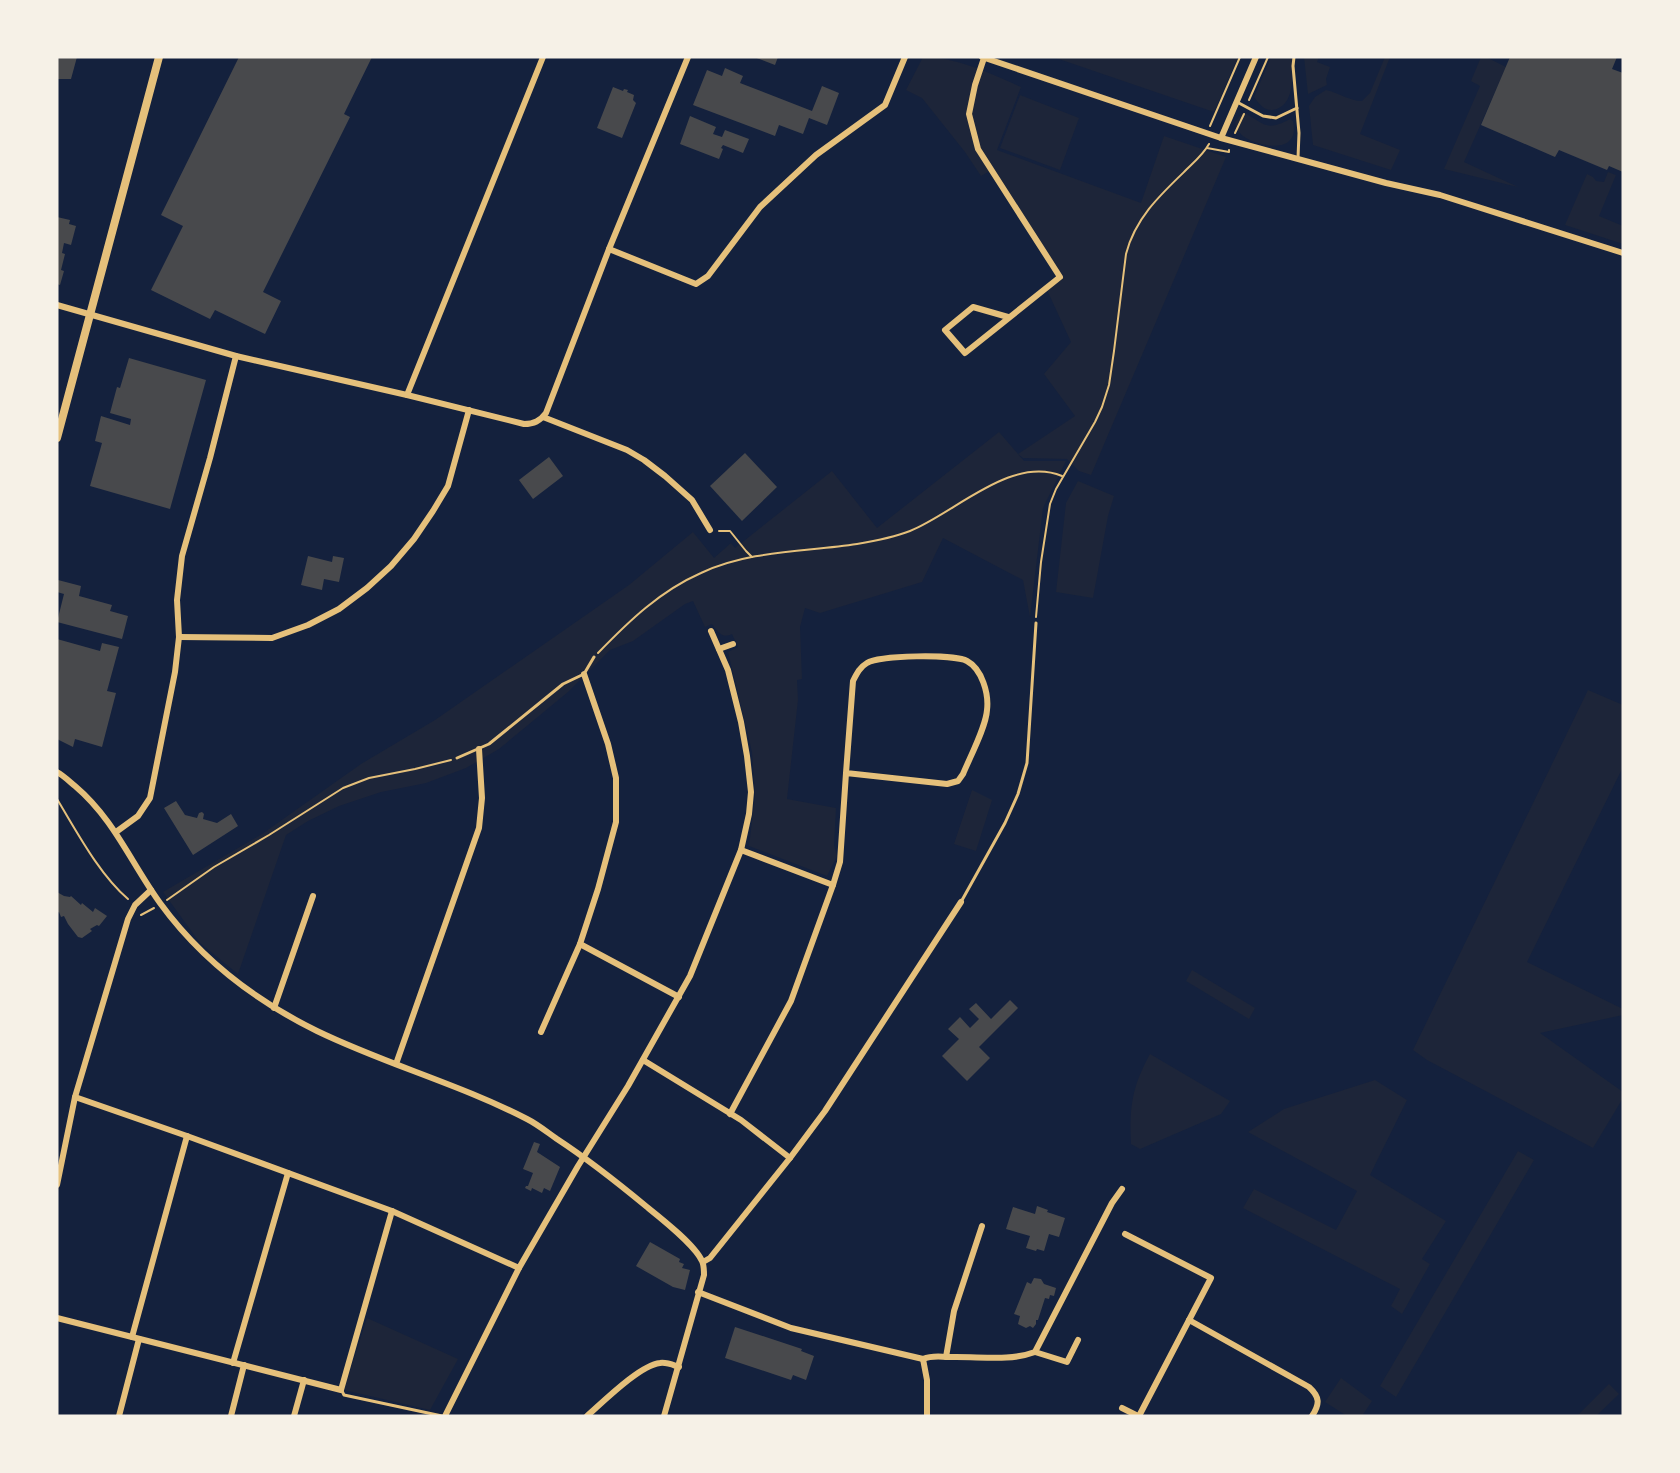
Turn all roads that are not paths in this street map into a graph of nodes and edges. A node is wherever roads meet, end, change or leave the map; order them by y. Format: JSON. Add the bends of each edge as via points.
{"nodes":[{"id":1,"x":159,"y":57,"type":"edge"},
{"id":2,"x":543,"y":57,"type":"edge"},
{"id":3,"x":688,"y":57,"type":"edge"},
{"id":4,"x":905,"y":57,"type":"edge"},
{"id":5,"x":983,"y":57,"type":"edge"},
{"id":6,"x":1256,"y":57,"type":"edge"},
{"id":7,"x":1294,"y":57,"type":"edge"},
{"id":8,"x":1237,"y":102,"type":"junction"},
{"id":9,"x":1297,"y":108,"type":"junction"},
{"id":10,"x":1221,"y":138,"type":"junction"},
{"id":11,"x":1298,"y":158,"type":"junction"},
{"id":12,"x":609,"y":249,"type":"junction"},
{"id":13,"x":1623,"y":253,"type":"edge"},
{"id":14,"x":57,"y":305,"type":"edge"},
{"id":15,"x":90,"y":315,"type":"junction"},
{"id":16,"x":1008,"y":317,"type":"junction"},
{"id":17,"x":236,"y":356,"type":"junction"},
{"id":18,"x":407,"y":395,"type":"junction"},
{"id":19,"x":469,"y":410,"type":"junction"},
{"id":20,"x":543,"y":417,"type":"junction"},
{"id":21,"x":57,"y":438,"type":"edge"},
{"id":22,"x":710,"y":530,"type":"road end"},
{"id":23,"x":1036,"y":623,"type":"road end"},
{"id":24,"x":711,"y":631,"type":"dead end"},
{"id":25,"x":179,"y":637,"type":"junction"},
{"id":26,"x":733,"y":644,"type":"dead end"},
{"id":27,"x":719,"y":649,"type":"junction"},
{"id":28,"x":594,"y":657,"type":"road end"},
{"id":29,"x":584,"y":674,"type":"junction"},
{"id":30,"x":479,"y":749,"type":"junction"},
{"id":31,"x":457,"y":758,"type":"road end"},
{"id":32,"x":57,"y":772,"type":"edge"},
{"id":33,"x":846,"y":773,"type":"junction"},
{"id":34,"x":116,"y":832,"type":"junction"},
{"id":35,"x":741,"y":850,"type":"junction"},
{"id":36,"x":833,"y":885,"type":"junction"},
{"id":37,"x":151,"y":890,"type":"junction"},
{"id":38,"x":313,"y":896,"type":"dead end"},
{"id":39,"x":961,"y":902,"type":"joint"},
{"id":40,"x":580,"y":944,"type":"junction"},
{"id":41,"x":679,"y":997,"type":"junction"},
{"id":42,"x":274,"y":1008,"type":"junction"},
{"id":43,"x":541,"y":1032,"type":"dead end"},
{"id":44,"x":643,"y":1060,"type":"junction"},
{"id":45,"x":396,"y":1064,"type":"junction"},
{"id":46,"x":75,"y":1097,"type":"junction"},
{"id":47,"x":730,"y":1114,"type":"junction"},
{"id":48,"x":187,"y":1136,"type":"junction"},
{"id":49,"x":584,"y":1156,"type":"junction"},
{"id":50,"x":790,"y":1158,"type":"junction"},
{"id":51,"x":288,"y":1173,"type":"junction"},
{"id":52,"x":57,"y":1185,"type":"edge"},
{"id":53,"x":1122,"y":1189,"type":"dead end"},
{"id":54,"x":392,"y":1211,"type":"junction"},
{"id":55,"x":981,"y":1227,"type":"dead end"},
{"id":56,"x":1125,"y":1234,"type":"dead end"},
{"id":57,"x":703,"y":1262,"type":"junction"},
{"id":58,"x":519,"y":1269,"type":"junction"},
{"id":59,"x":698,"y":1292,"type":"junction"},
{"id":60,"x":57,"y":1318,"type":"edge"},
{"id":61,"x":1189,"y":1320,"type":"junction"},
{"id":62,"x":135,"y":1338,"type":"junction"},
{"id":63,"x":1078,"y":1340,"type":"dead end"},
{"id":64,"x":1035,"y":1352,"type":"junction"},
{"id":65,"x":946,"y":1357,"type":"junction"},
{"id":66,"x":922,"y":1359,"type":"junction"},
{"id":67,"x":233,"y":1363,"type":"junction"},
{"id":68,"x":244,"y":1365,"type":"junction"},
{"id":69,"x":679,"y":1367,"type":"junction"},
{"id":70,"x":303,"y":1380,"type":"junction"},
{"id":71,"x":341,"y":1390,"type":"junction"},
{"id":72,"x":1122,"y":1408,"type":"dead end"},
{"id":73,"x":120,"y":1416,"type":"edge"},
{"id":74,"x":231,"y":1416,"type":"edge"},
{"id":75,"x":294,"y":1416,"type":"edge"},
{"id":76,"x":444,"y":1416,"type":"edge"},
{"id":77,"x":587,"y":1416,"type":"edge"},
{"id":78,"x":664,"y":1416,"type":"edge"},
{"id":79,"x":927,"y":1416,"type":"edge"},
{"id":80,"x":1138,"y":1416,"type":"edge"},
{"id":81,"x":1312,"y":1416,"type":"edge"}],
"edges":[{"from":1,"to":15,"type":"main road"},
{"from":2,"to":18,"type":"street"},
{"from":3,"to":12,"type":"street"},
{"from":4,"to":12,"type":"street","via":[[885,105],[816,155],[760,207],[708,276],[696,284]]},
{"from":5,"to":10,"type":"street"},
{"from":5,"to":16,"type":"street","via":[[969,114],[978,149],[1060,277]]},
{"from":6,"to":8,"type":"street"},
{"from":7,"to":9,"type":"lane"},
{"from":8,"to":9,"type":"lane","via":[[1263,116],[1276,118]]},
{"from":8,"to":10,"type":"street"},
{"from":9,"to":11,"type":"lane"},
{"from":10,"to":11,"type":"street"},
{"from":11,"to":13,"type":"street","via":[[1440,195]]},
{"from":12,"to":20,"type":"street"},
{"from":14,"to":15,"type":"street"},
{"from":15,"to":17,"type":"street"},
{"from":15,"to":21,"type":"main road"},
{"from":16,"to":16,"type":"street","via":[[965,353],[945,330],[973,307]]},
{"from":17,"to":18,"type":"street"},
{"from":17,"to":25,"type":"street","via":[[182,556],[177,600]]},
{"from":18,"to":19,"type":"street"},
{"from":19,"to":20,"type":"street","via":[[524,424]]},
{"from":19,"to":25,"type":"street","via":[[448,486],[414,539],[367,588],[339,609],[272,638]]},
{"from":20,"to":22,"type":"street","via":[[644,460],[692,500]]},
{"from":23,"to":39,"type":"lane","via":[[1027,763],[1005,823]]},
{"from":24,"to":27,"type":"street"},
{"from":25,"to":34,"type":"street","via":[[150,798],[138,816]]},
{"from":26,"to":27,"type":"street"},
{"from":27,"to":35,"type":"street","via":[[741,722],[751,792]]},
{"from":28,"to":29,"type":"lane"},
{"from":29,"to":30,"type":"lane","via":[[563,684]]},
{"from":29,"to":40,"type":"street","via":[[616,778],[616,822]]},
{"from":30,"to":31,"type":"lane"},
{"from":30,"to":45,"type":"street","via":[[479,828]]},
{"from":32,"to":34,"type":"street","via":[[91,800]]},
{"from":33,"to":33,"type":"street","via":[[947,784],[958,781],[988,708],[985,687],[975,669],[955,657],[892,658],[868,662],[858,670],[853,681]]},
{"from":33,"to":36,"type":"street","via":[[840,862]]},
{"from":34,"to":37,"type":"street"},
{"from":35,"to":36,"type":"street"},
{"from":35,"to":41,"type":"street"},
{"from":36,"to":47,"type":"street","via":[[791,1000]]},
{"from":37,"to":42,"type":"street","via":[[183,933],[208,958]]},
{"from":37,"to":46,"type":"street","via":[[135,905],[128,919]]},
{"from":38,"to":42,"type":"street"},
{"from":39,"to":50,"type":"street","via":[[851,1073]]},
{"from":40,"to":41,"type":"street"},
{"from":40,"to":43,"type":"street"},
{"from":41,"to":44,"type":"street"},
{"from":42,"to":45,"type":"street"},
{"from":44,"to":47,"type":"street"},
{"from":44,"to":49,"type":"street"},
{"from":45,"to":49,"type":"street","via":[[482,1097],[529,1120]]},
{"from":46,"to":48,"type":"street"},
{"from":46,"to":52,"type":"street"},
{"from":47,"to":50,"type":"street"},
{"from":48,"to":51,"type":"street"},
{"from":48,"to":62,"type":"street"},
{"from":49,"to":57,"type":"street","via":[[665,1222]]},
{"from":49,"to":58,"type":"street"},
{"from":50,"to":57,"type":"street","via":[[711,1258]]},
{"from":51,"to":54,"type":"street"},
{"from":51,"to":67,"type":"street"},
{"from":53,"to":64,"type":"street"},
{"from":54,"to":58,"type":"street"},
{"from":54,"to":71,"type":"street"},
{"from":55,"to":65,"type":"street","via":[[954,1311]]},
{"from":56,"to":61,"type":"street","via":[[1210,1278]]},
{"from":57,"to":59,"type":"street","via":[[704,1275]]},
{"from":58,"to":76,"type":"street"},
{"from":59,"to":66,"type":"street","via":[[790,1328]]},
{"from":59,"to":69,"type":"street"},
{"from":60,"to":62,"type":"street"},
{"from":61,"to":80,"type":"street"},
{"from":61,"to":81,"type":"street","via":[[1309,1387],[1318,1399]]},
{"from":62,"to":67,"type":"street"},
{"from":62,"to":73,"type":"street"},
{"from":63,"to":64,"type":"street","via":[[1067,1362]]},
{"from":64,"to":65,"type":"street","via":[[1011,1357]]},
{"from":65,"to":66,"type":"street"},
{"from":66,"to":79,"type":"street","via":[[927,1380]]},
{"from":67,"to":68,"type":"street"},
{"from":68,"to":70,"type":"street"},
{"from":68,"to":74,"type":"street"},
{"from":69,"to":77,"type":"street","via":[[664,1362],[653,1364]]},
{"from":69,"to":78,"type":"street"},
{"from":70,"to":71,"type":"street"},
{"from":70,"to":75,"type":"street"},
{"from":71,"to":76,"type":"lane","via":[[344,1395]]},
{"from":72,"to":80,"type":"street"}]}
